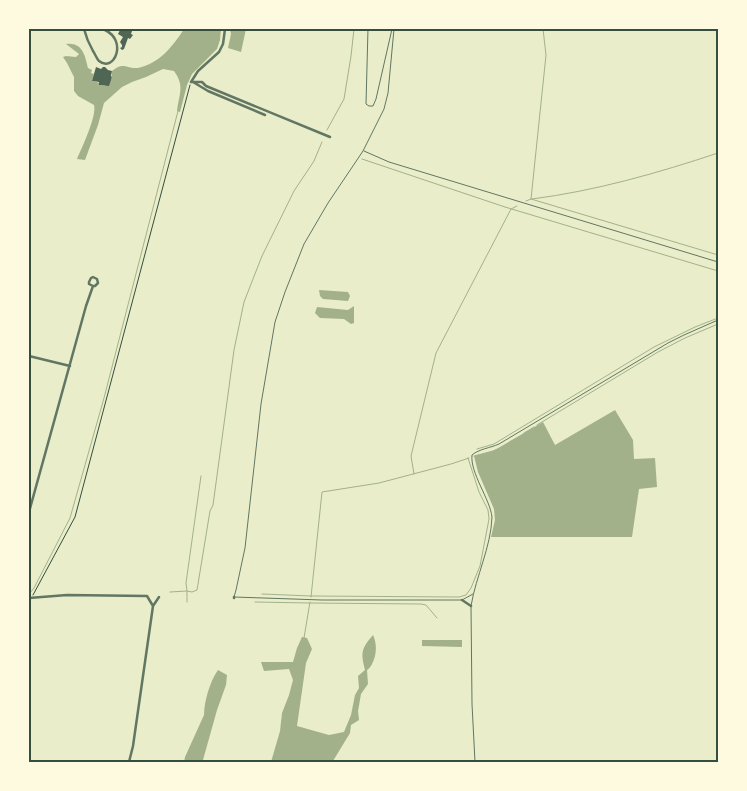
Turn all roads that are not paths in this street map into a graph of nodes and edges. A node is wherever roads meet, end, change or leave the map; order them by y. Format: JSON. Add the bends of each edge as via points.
{"nodes":[{"id":1,"x":84,"y":29,"type":"edge"},
{"id":2,"x":225,"y":29,"type":"edge"},
{"id":3,"x":368,"y":29,"type":"edge"},
{"id":4,"x":393,"y":29,"type":"edge"},
{"id":5,"x":105,"y":30,"type":"edge"},
{"id":6,"x":191,"y":82,"type":"junction"},
{"id":7,"x":265,"y":115,"type":"dead end"},
{"id":8,"x":330,"y":137,"type":"dead end"},
{"id":9,"x":363,"y":151,"type":"junction"},
{"id":10,"x":718,"y":262,"type":"edge"},
{"id":11,"x":93,"y":286,"type":"dead end"},
{"id":12,"x":718,"y":320,"type":"edge"},
{"id":13,"x":29,"y":356,"type":"edge"},
{"id":14,"x":70,"y":366,"type":"junction"},
{"id":15,"x":29,"y":512,"type":"edge"},
{"id":16,"x":473,"y":594,"type":"junction"},
{"id":17,"x":159,"y":597,"type":"dead end"},
{"id":18,"x":30,"y":598,"type":"edge"},
{"id":19,"x":462,"y":600,"type":"junction"},
{"id":20,"x":153,"y":606,"type":"junction"},
{"id":21,"x":471,"y":606,"type":"junction"},
{"id":22,"x":129,"y":762,"type":"edge"},
{"id":23,"x":475,"y":762,"type":"edge"}],
"edges":[{"from":1,"to":5,"type":"street","via":[[99,61],[109,63],[118,50],[113,34]]},
{"from":2,"to":6,"type":"street","via":[[219,52]]},
{"from":3,"to":4,"type":"lane","via":[[366,104],[369,106],[373,106],[376,98]]},
{"from":4,"to":9,"type":"lane","via":[[388,93],[384,109]]},
{"from":6,"to":7,"type":"street"},
{"from":6,"to":8,"type":"street","via":[[202,82]]},
{"from":9,"to":10,"type":"lane","via":[[396,164]]},
{"from":9,"to":19,"type":"lane","via":[[304,244],[281,303],[261,404],[245,548],[234,597]]},
{"from":11,"to":14,"type":"street"},
{"from":12,"to":16,"type":"lane","via":[[684,334],[491,448],[472,455],[492,520]]},
{"from":13,"to":14,"type":"street"},
{"from":14,"to":15,"type":"street"},
{"from":16,"to":19,"type":"lane"},
{"from":16,"to":21,"type":"lane"},
{"from":17,"to":20,"type":"street"},
{"from":18,"to":20,"type":"street","via":[[147,596]]},
{"from":19,"to":21,"type":"street"},
{"from":20,"to":22,"type":"street","via":[[134,746]]},
{"from":21,"to":23,"type":"lane"}]}
